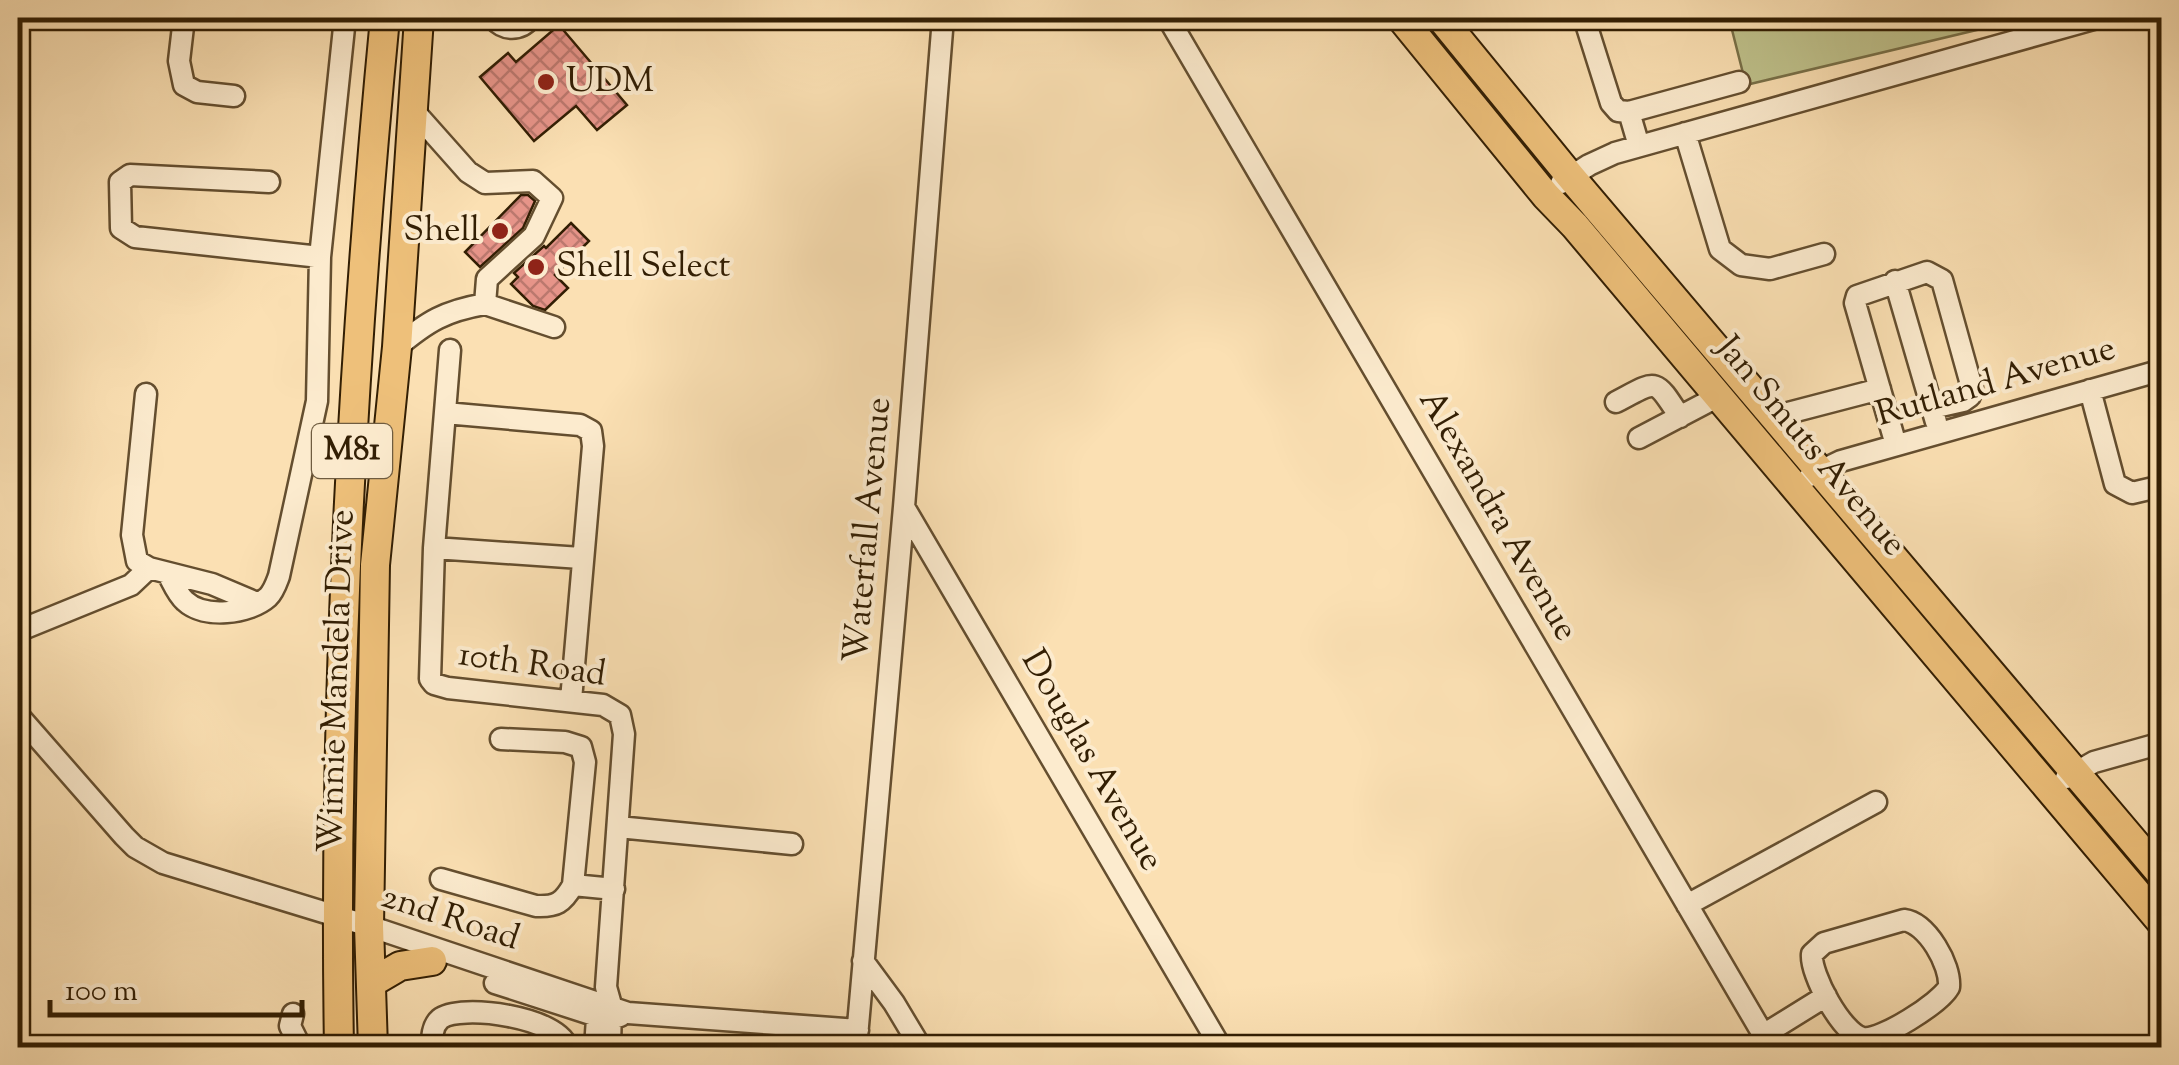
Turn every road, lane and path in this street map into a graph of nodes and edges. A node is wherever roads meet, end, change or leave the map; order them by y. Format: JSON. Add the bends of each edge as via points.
{"nodes":[{"id":1,"x":184,"y":18,"type":"edge"},
{"id":2,"x":345,"y":18,"type":"edge"},
{"id":3,"x":385,"y":18,"type":"edge"},
{"id":4,"x":419,"y":18,"type":"edge"},
{"id":5,"x":493,"y":18,"type":"edge"},
{"id":6,"x":531,"y":18,"type":"edge"},
{"id":7,"x":943,"y":18,"type":"edge"},
{"id":8,"x":1168,"y":18,"type":"edge"},
{"id":9,"x":1402,"y":18,"type":"edge"},
{"id":10,"x":1441,"y":18,"type":"edge"},
{"id":11,"x":1595,"y":18,"type":"edge"},
{"id":12,"x":2097,"y":18,"type":"edge"},
{"id":13,"x":1739,"y":82,"type":"dead end"},
{"id":14,"x":234,"y":96,"type":"dead end"},
{"id":15,"x":412,"y":110,"type":"junction"},
{"id":16,"x":1630,"y":112,"type":"junction"},
{"id":17,"x":1685,"y":133,"type":"junction"},
{"id":18,"x":1639,"y":146,"type":"junction"},
{"id":19,"x":1570,"y":176,"type":"junction"},
{"id":20,"x":269,"y":182,"type":"dead end"},
{"id":21,"x":1546,"y":196,"type":"junction"},
{"id":22,"x":1824,"y":254,"type":"dead end"},
{"id":23,"x":320,"y":256,"type":"junction"},
{"id":24,"x":1896,"y":282,"type":"junction"},
{"id":25,"x":486,"y":304,"type":"junction"},
{"id":26,"x":554,"y":327,"type":"dead end"},
{"id":27,"x":397,"y":347,"type":"junction"},
{"id":28,"x":450,"y":350,"type":"dead end"},
{"id":29,"x":2162,"y":370,"type":"edge"},
{"id":30,"x":1880,"y":388,"type":"junction"},
{"id":31,"x":2090,"y":390,"type":"junction"},
{"id":32,"x":146,"y":394,"type":"dead end"},
{"id":33,"x":1719,"y":396,"type":"junction"},
{"id":34,"x":1616,"y":402,"type":"dead end"},
{"id":35,"x":1932,"y":408,"type":"junction"},
{"id":36,"x":445,"y":413,"type":"junction"},
{"id":37,"x":1680,"y":417,"type":"junction"},
{"id":38,"x":1773,"y":417,"type":"junction"},
{"id":39,"x":1939,"y":433,"type":"junction"},
{"id":40,"x":1639,"y":438,"type":"dead end"},
{"id":41,"x":1896,"y":445,"type":"junction"},
{"id":42,"x":1806,"y":478,"type":"junction"},
{"id":43,"x":2162,"y":486,"type":"edge"},
{"id":44,"x":904,"y":507,"type":"junction"},
{"id":45,"x":434,"y":548,"type":"junction"},
{"id":46,"x":582,"y":558,"type":"junction"},
{"id":47,"x":159,"y":571,"type":"junction"},
{"id":48,"x":18,"y":631,"type":"edge"},
{"id":49,"x":571,"y":700,"type":"junction"},
{"id":50,"x":18,"y":715,"type":"edge"},
{"id":51,"x":18,"y":735,"type":"edge"},
{"id":52,"x":501,"y":739,"type":"dead end"},
{"id":53,"x":2162,"y":743,"type":"edge"},
{"id":54,"x":2074,"y":771,"type":"junction"},
{"id":55,"x":2050,"y":793,"type":"junction"},
{"id":56,"x":1876,"y":802,"type":"dead end"},
{"id":57,"x":618,"y":827,"type":"junction"},
{"id":58,"x":792,"y":844,"type":"dead end"},
{"id":59,"x":2162,"y":875,"type":"edge"},
{"id":60,"x":441,"y":879,"type":"dead end"},
{"id":61,"x":573,"y":885,"type":"junction"},
{"id":62,"x":614,"y":889,"type":"junction"},
{"id":63,"x":1687,"y":905,"type":"junction"},
{"id":64,"x":337,"y":923,"type":"junction"},
{"id":65,"x":2162,"y":924,"type":"edge"},
{"id":66,"x":369,"y":932,"type":"junction"},
{"id":67,"x":432,"y":961,"type":"junction"},
{"id":68,"x":863,"y":961,"type":"junction"},
{"id":69,"x":371,"y":983,"type":"junction"},
{"id":70,"x":1826,"y":996,"type":"junction"},
{"id":71,"x":609,"y":1007,"type":"junction"},
{"id":72,"x":293,"y":1014,"type":"dead end"},
{"id":73,"x":857,"y":1039,"type":"edge"},
{"id":74,"x":1767,"y":1041,"type":"edge"},
{"id":75,"x":297,"y":1048,"type":"edge"},
{"id":76,"x":339,"y":1048,"type":"edge"},
{"id":77,"x":373,"y":1048,"type":"edge"},
{"id":78,"x":432,"y":1048,"type":"edge"},
{"id":79,"x":568,"y":1048,"type":"edge"},
{"id":80,"x":594,"y":1048,"type":"edge"},
{"id":81,"x":610,"y":1048,"type":"edge"},
{"id":82,"x":921,"y":1048,"type":"edge"},
{"id":83,"x":1222,"y":1048,"type":"edge"}],
"edges":[{"from":1,"to":14,"type":"street","via":[[184,85]]},
{"from":2,"to":23,"type":"street"},
{"from":3,"to":64,"type":"main road","name":"Winnie Mandela Drive","number":"M81","via":[[345,564]]},
{"from":4,"to":15,"type":"main road","name":"Winnie Mandela Drive","number":"M81"},
{"from":5,"to":6,"type":"street","via":[[512,28]]},
{"from":7,"to":44,"type":"street","name":"Waterfall Avenue"},
{"from":8,"to":63,"type":"street","name":"Alexandra Avenue"},
{"from":9,"to":21,"type":"main road","name":"Jan Smuts Avenue"},
{"from":10,"to":19,"type":"main road","name":"Jan Smuts Avenue"},
{"from":11,"to":16,"type":"street","via":[[1587,27],[1610,104]]},
{"from":12,"to":17,"type":"street"},
{"from":13,"to":16,"type":"street"},
{"from":15,"to":25,"type":"street","via":[[468,172],[485,182],[533,181],[552,198],[534,236],[487,279]]},
{"from":15,"to":27,"type":"main road","name":"Winnie Mandela Drive","number":"M81"},
{"from":16,"to":18,"type":"street"},
{"from":17,"to":18,"type":"street"},
{"from":17,"to":22,"type":"street","via":[[1720,249],[1741,266],[1770,269]]},
{"from":18,"to":19,"type":"street"},
{"from":19,"to":21,"type":"street"},
{"from":19,"to":38,"type":"main road","name":"Jan Smuts Avenue"},
{"from":20,"to":23,"type":"street","via":[[130,175],[120,182],[121,228],[135,237]]},
{"from":21,"to":33,"type":"main road","name":"Jan Smuts Avenue"},
{"from":23,"to":47,"type":"street","via":[[319,370],[280,576],[269,596],[226,612],[184,600]]},
{"from":24,"to":30,"type":"street","via":[[1857,296]]},
{"from":24,"to":35,"type":"street"},
{"from":24,"to":35,"type":"street","via":[[1927,272],[1942,280],[1972,388],[1963,400]]},
{"from":25,"to":26,"type":"street"},
{"from":25,"to":27,"type":"street","via":[[431,319]]},
{"from":27,"to":66,"type":"main road","name":"Winnie Mandela Drive","number":"M81","via":[[375,565]]},
{"from":28,"to":36,"type":"street","name":"10th Road"},
{"from":29,"to":31,"type":"street","name":"Rutland Avenue"},
{"from":30,"to":38,"type":"street"},
{"from":30,"to":41,"type":"street"},
{"from":31,"to":39,"type":"street","name":"Rutland Avenue"},
{"from":31,"to":43,"type":"street","via":[[2115,484],[2132,493]]},
{"from":32,"to":47,"type":"street","via":[[132,536],[137,561]]},
{"from":33,"to":37,"type":"street"},
{"from":33,"to":42,"type":"main road","name":"Jan Smuts Avenue"},
{"from":34,"to":37,"type":"street","via":[[1656,385]]},
{"from":35,"to":39,"type":"street"},
{"from":36,"to":45,"type":"street","name":"10th Road"},
{"from":36,"to":46,"type":"street","via":[[591,431]]},
{"from":37,"to":40,"type":"street"},
{"from":38,"to":42,"type":"main road","name":"Jan Smuts Avenue"},
{"from":39,"to":41,"type":"street","name":"Rutland Avenue"},
{"from":41,"to":42,"type":"street","name":"Rutland Avenue"},
{"from":42,"to":54,"type":"main road","name":"Jan Smuts Avenue"},
{"from":42,"to":55,"type":"main road","name":"Jan Smuts Avenue"},
{"from":44,"to":68,"type":"street","name":"Waterfall Avenue"},
{"from":44,"to":83,"type":"street","name":"Douglas Avenue"},
{"from":45,"to":46,"type":"street"},
{"from":45,"to":49,"type":"street","name":"10th Road","via":[[434,684]]},
{"from":46,"to":49,"type":"street"},
{"from":47,"to":48,"type":"street"},
{"from":49,"to":57,"type":"street","name":"10th Road","via":[[614,708],[623,722]]},
{"from":50,"to":64,"type":"street","name":"2nd Road","via":[[108,820],[149,856]]},
{"from":51,"to":64,"type":"street","name":"2nd Road","via":[[135,858]]},
{"from":52,"to":61,"type":"street","via":[[582,748]]},
{"from":53,"to":54,"type":"street"},
{"from":54,"to":55,"type":"street"},
{"from":54,"to":59,"type":"main road","name":"Jan Smuts Avenue"},
{"from":55,"to":65,"type":"main road","name":"Jan Smuts Avenue"},
{"from":56,"to":63,"type":"street"},
{"from":57,"to":58,"type":"street"},
{"from":57,"to":62,"type":"street","name":"10th Road"},
{"from":60,"to":61,"type":"street","via":[[550,907]]},
{"from":61,"to":62,"type":"street"},
{"from":62,"to":71,"type":"street","name":"10th Road"},
{"from":63,"to":74,"type":"street","name":"Alexandra Avenue"},
{"from":64,"to":66,"type":"street","name":"2nd Road"},
{"from":64,"to":76,"type":"main road","name":"Winnie Mandela Drive","number":"M81"},
{"from":66,"to":67,"type":"street","name":"2nd Road"},
{"from":66,"to":69,"type":"main road","name":"Winnie Mandela Drive","number":"M81"},
{"from":66,"to":71,"type":"street","name":"2nd Road"},
{"from":67,"to":69,"type":"main road","via":[[400,966]]},
{"from":67,"to":71,"type":"street","name":"2nd Road"},
{"from":68,"to":73,"type":"street","name":"Waterfall Avenue"},
{"from":68,"to":82,"type":"street"},
{"from":69,"to":77,"type":"main road","name":"Winnie Mandela Drive","number":"M81"},
{"from":70,"to":70,"type":"street","via":[[1812,963],[1818,946],[1904,920],[1921,927],[1950,978],[1938,1001],[1870,1038],[1852,1034]]},
{"from":70,"to":74,"type":"street"},
{"from":71,"to":73,"type":"street","name":"2nd Road"},
{"from":71,"to":80,"type":"street"},
{"from":71,"to":81,"type":"street"},
{"from":72,"to":75,"type":"street"},
{"from":78,"to":79,"type":"street","via":[[433,1030],[446,1015],[493,1014],[555,1030]]}]}
